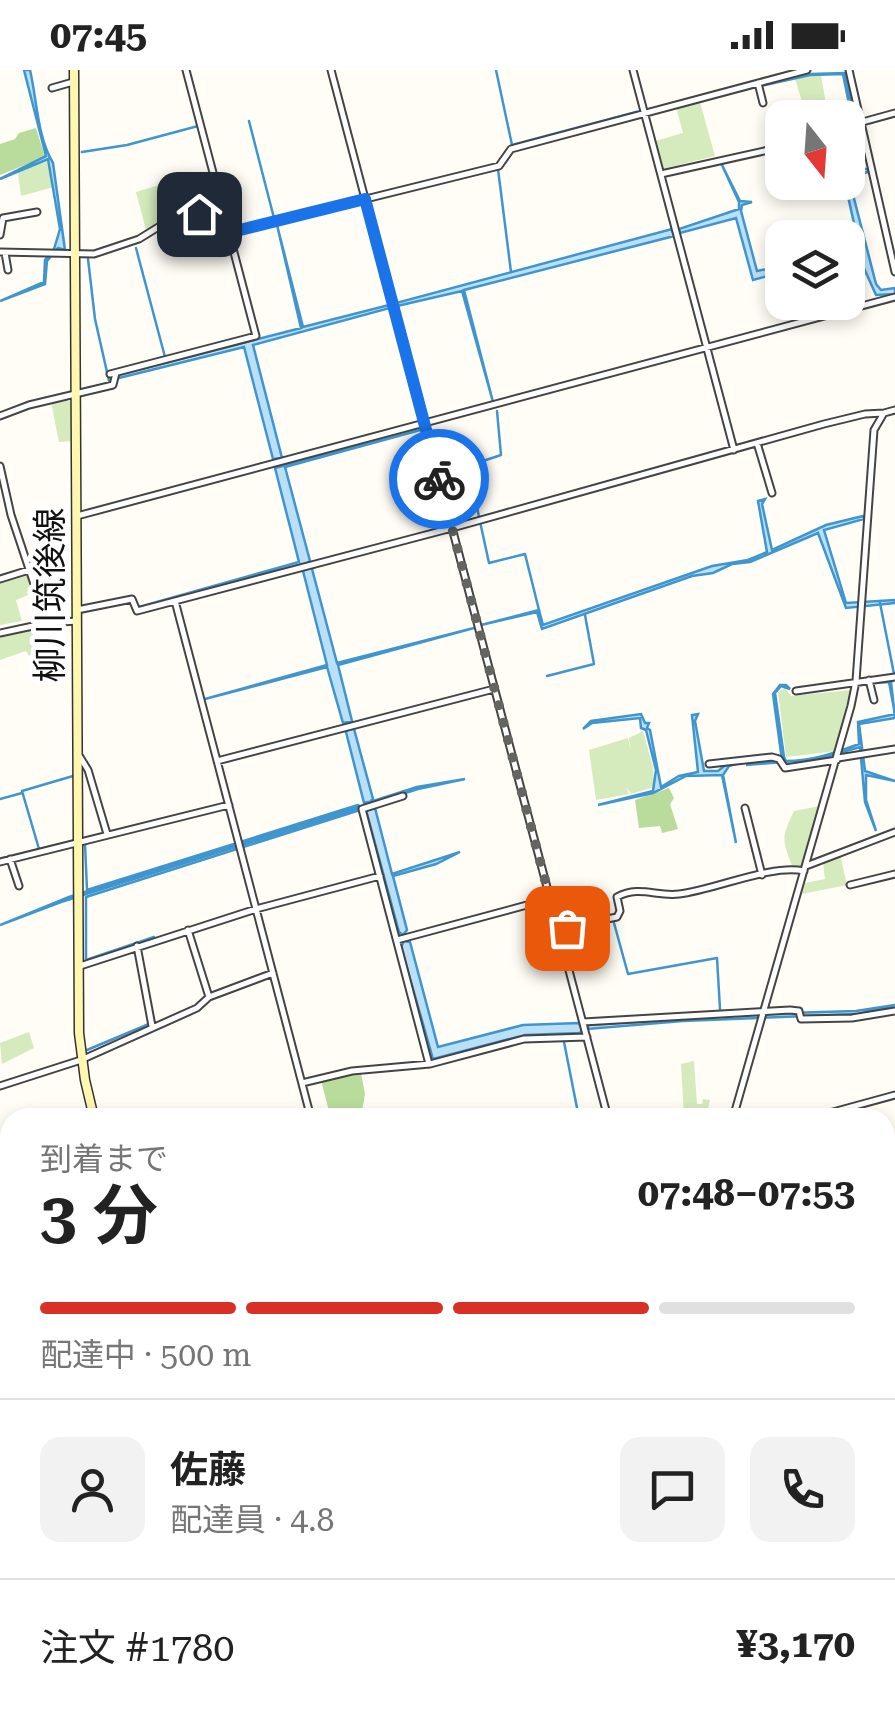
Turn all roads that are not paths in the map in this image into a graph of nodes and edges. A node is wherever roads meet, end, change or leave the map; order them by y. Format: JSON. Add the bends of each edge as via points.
{"nodes":[{"id":1,"x":74,"y":70,"type":"edge"},
{"id":2,"x":186,"y":70,"type":"edge"},
{"id":3,"x":331,"y":70,"type":"edge"},
{"id":4,"x":633,"y":70,"type":"edge"},
{"id":5,"x":808,"y":70,"type":"edge"},
{"id":6,"x":849,"y":70,"type":"edge"},
{"id":7,"x":74,"y":82,"type":"junction"},
{"id":8,"x":758,"y":83,"type":"junction"},
{"id":9,"x":52,"y":88,"type":"dead end"},
{"id":10,"x":855,"y":100,"type":"edge"},
{"id":11,"x":762,"y":103,"type":"dead end"},
{"id":12,"x":645,"y":113,"type":"junction"},
{"id":13,"x":895,"y":113,"type":"edge"},
{"id":14,"x":865,"y":120,"type":"edge"},
{"id":15,"x":865,"y":143,"type":"edge"},
{"id":16,"x":765,"y":151,"type":"edge"},
{"id":17,"x":661,"y":174,"type":"junction"},
{"id":18,"x":365,"y":199,"type":"junction"},
{"id":19,"x":220,"y":204,"type":"junction"},
{"id":20,"x":37,"y":212,"type":"dead end"},
{"id":21,"x":228,"y":233,"type":"junction"},
{"id":22,"x":0,"y":235,"type":"edge"},
{"id":23,"x":2,"y":252,"type":"edge"},
{"id":24,"x":77,"y":254,"type":"junction"},
{"id":25,"x":8,"y":270,"type":"dead end"},
{"id":26,"x":895,"y":272,"type":"edge"},
{"id":27,"x":895,"y":298,"type":"edge"},
{"id":28,"x":706,"y":347,"type":"junction"},
{"id":29,"x":76,"y":396,"type":"junction"},
{"id":30,"x":895,"y":410,"type":"edge"},
{"id":31,"x":884,"y":414,"type":"junction"},
{"id":32,"x":0,"y":416,"type":"edge"},
{"id":33,"x":424,"y":424,"type":"junction"},
{"id":34,"x":757,"y":443,"type":"junction"},
{"id":35,"x":734,"y":450,"type":"junction"},
{"id":36,"x":0,"y":466,"type":"edge"},
{"id":37,"x":772,"y":493,"type":"dead end"},
{"id":38,"x":77,"y":516,"type":"junction"},
{"id":39,"x":452,"y":528,"type":"junction"},
{"id":40,"x":29,"y":570,"type":"junction"},
{"id":41,"x":0,"y":579,"type":"edge"},
{"id":42,"x":175,"y":601,"type":"junction"},
{"id":43,"x":77,"y":610,"type":"junction"},
{"id":44,"x":77,"y":621,"type":"junction"},
{"id":45,"x":46,"y":622,"type":"junction"},
{"id":46,"x":0,"y":633,"type":"edge"},
{"id":47,"x":895,"y":676,"type":"edge"},
{"id":48,"x":868,"y":680,"type":"junction"},
{"id":49,"x":856,"y":681,"type":"junction"},
{"id":50,"x":494,"y":689,"type":"junction"},
{"id":51,"x":796,"y":691,"type":"dead end"},
{"id":52,"x":874,"y":700,"type":"dead end"},
{"id":53,"x":895,"y":749,"type":"edge"},
{"id":54,"x":78,"y":754,"type":"junction"},
{"id":55,"x":837,"y":759,"type":"junction"},
{"id":56,"x":217,"y":761,"type":"junction"},
{"id":57,"x":708,"y":764,"type":"dead end"},
{"id":58,"x":403,"y":796,"type":"dead end"},
{"id":59,"x":228,"y":805,"type":"junction"},
{"id":60,"x":749,"y":813,"type":"dead end"},
{"id":61,"x":895,"y":832,"type":"edge"},
{"id":62,"x":107,"y":834,"type":"junction"},
{"id":63,"x":79,"y":841,"type":"junction"},
{"id":64,"x":10,"y":859,"type":"junction"},
{"id":65,"x":0,"y":862,"type":"edge"},
{"id":66,"x":805,"y":869,"type":"junction"},
{"id":67,"x":895,"y":874,"type":"edge"},
{"id":68,"x":762,"y":875,"type":"junction"},
{"id":69,"x":380,"y":876,"type":"junction"},
{"id":70,"x":850,"y":885,"type":"dead end"},
{"id":71,"x":19,"y":886,"type":"dead end"},
{"id":72,"x":551,"y":902,"type":"junction"},
{"id":73,"x":256,"y":909,"type":"junction"},
{"id":74,"x":558,"y":929,"type":"junction"},
{"id":75,"x":188,"y":930,"type":"junction"},
{"id":76,"x":397,"y":940,"type":"junction"},
{"id":77,"x":137,"y":946,"type":"junction"},
{"id":78,"x":80,"y":966,"type":"junction"},
{"id":79,"x":272,"y":974,"type":"junction"},
{"id":80,"x":209,"y":997,"type":"junction"},
{"id":81,"x":764,"y":1011,"type":"junction"},
{"id":82,"x":895,"y":1012,"type":"edge"},
{"id":83,"x":583,"y":1022,"type":"junction"},
{"id":84,"x":152,"y":1026,"type":"junction"},
{"id":85,"x":586,"y":1036,"type":"junction"},
{"id":86,"x":81,"y":1060,"type":"junction"},
{"id":87,"x":429,"y":1064,"type":"junction"},
{"id":88,"x":302,"y":1083,"type":"junction"},
{"id":89,"x":0,"y":1086,"type":"edge"},
{"id":90,"x":895,"y":1094,"type":"edge"},
{"id":91,"x":92,"y":1108,"type":"edge"},
{"id":92,"x":308,"y":1108,"type":"edge"},
{"id":93,"x":605,"y":1108,"type":"edge"},
{"id":94,"x":736,"y":1108,"type":"edge"},
{"id":95,"x":848,"y":1108,"type":"edge"}],
"edges":[{"from":1,"to":7,"type":"main road","name":"柳川筑後線"},
{"from":2,"to":19,"type":"street"},
{"from":3,"to":18,"type":"street"},
{"from":4,"to":12,"type":"street"},
{"from":5,"to":8,"type":"street"},
{"from":6,"to":10,"type":"street"},
{"from":7,"to":9,"type":"street"},
{"from":7,"to":24,"type":"main road","name":"柳川筑後線"},
{"from":8,"to":11,"type":"street"},
{"from":8,"to":12,"type":"street"},
{"from":12,"to":17,"type":"street"},
{"from":12,"to":18,"type":"street","via":[[511,149],[499,166]]},
{"from":13,"to":14,"type":"street"},
{"from":15,"to":26,"type":"street"},
{"from":16,"to":17,"type":"street"},
{"from":17,"to":28,"type":"street"},
{"from":18,"to":21,"type":"street"},
{"from":18,"to":33,"type":"street"},
{"from":19,"to":21,"type":"street"},
{"from":19,"to":24,"type":"street","via":[[139,239]]},
{"from":20,"to":22,"type":"street","via":[[3,218]]},
{"from":21,"to":29,"type":"street","via":[[256,336],[113,373],[113,386]]},
{"from":23,"to":24,"type":"street"},
{"from":23,"to":25,"type":"street"},
{"from":24,"to":29,"type":"main road","name":"柳川筑後線"},
{"from":27,"to":28,"type":"street"},
{"from":28,"to":33,"type":"street"},
{"from":28,"to":35,"type":"street"},
{"from":29,"to":32,"type":"street"},
{"from":29,"to":38,"type":"main road","name":"柳川筑後線"},
{"from":30,"to":31,"type":"street"},
{"from":31,"to":34,"type":"street"},
{"from":31,"to":49,"type":"street","via":[[874,430]]},
{"from":33,"to":38,"type":"street"},
{"from":33,"to":39,"type":"street"},
{"from":34,"to":35,"type":"street"},
{"from":34,"to":37,"type":"street"},
{"from":35,"to":39,"type":"street"},
{"from":36,"to":40,"type":"street"},
{"from":38,"to":43,"type":"main road","name":"柳川筑後線"},
{"from":39,"to":42,"type":"street"},
{"from":39,"to":50,"type":"street"},
{"from":40,"to":41,"type":"street"},
{"from":40,"to":45,"type":"street"},
{"from":42,"to":43,"type":"street","via":[[137,611],[132,599]]},
{"from":42,"to":56,"type":"street"},
{"from":43,"to":44,"type":"main road","name":"柳川筑後線"},
{"from":44,"to":45,"type":"street"},
{"from":44,"to":54,"type":"main road","name":"柳川筑後線"},
{"from":45,"to":46,"type":"street"},
{"from":47,"to":48,"type":"street"},
{"from":48,"to":49,"type":"street"},
{"from":48,"to":52,"type":"street"},
{"from":49,"to":51,"type":"street"},
{"from":49,"to":55,"type":"street"},
{"from":50,"to":56,"type":"street"},
{"from":50,"to":72,"type":"street"},
{"from":53,"to":55,"type":"street"},
{"from":54,"to":62,"type":"street"},
{"from":54,"to":63,"type":"main road","name":"柳川筑後線"},
{"from":55,"to":57,"type":"street","via":[[785,768],[772,757]]},
{"from":55,"to":66,"type":"street"},
{"from":56,"to":59,"type":"street"},
{"from":58,"to":69,"type":"street","via":[[362,809]]},
{"from":59,"to":62,"type":"street"},
{"from":59,"to":73,"type":"street"},
{"from":60,"to":68,"type":"street"},
{"from":61,"to":66,"type":"street"},
{"from":62,"to":63,"type":"street"},
{"from":63,"to":64,"type":"street"},
{"from":63,"to":78,"type":"main road","name":"柳川筑後線"},
{"from":64,"to":65,"type":"street"},
{"from":64,"to":71,"type":"street"},
{"from":66,"to":68,"type":"street"},
{"from":66,"to":81,"type":"street"},
{"from":67,"to":70,"type":"street"},
{"from":68,"to":74,"type":"street","via":[[676,895],[624,893],[617,896],[617,917]]},
{"from":69,"to":73,"type":"street"},
{"from":69,"to":76,"type":"street"},
{"from":72,"to":74,"type":"street"},
{"from":72,"to":76,"type":"street"},
{"from":73,"to":75,"type":"street"},
{"from":73,"to":79,"type":"street"},
{"from":74,"to":83,"type":"street"},
{"from":75,"to":77,"type":"street"},
{"from":75,"to":80,"type":"street"},
{"from":76,"to":87,"type":"street"},
{"from":77,"to":78,"type":"street"},
{"from":77,"to":84,"type":"street"},
{"from":78,"to":86,"type":"main road","name":"柳川筑後線"},
{"from":79,"to":80,"type":"street"},
{"from":79,"to":88,"type":"street"},
{"from":80,"to":84,"type":"street"},
{"from":81,"to":82,"type":"street","via":[[799,1011],[801,1020]]},
{"from":81,"to":83,"type":"street"},
{"from":81,"to":94,"type":"street"},
{"from":83,"to":85,"type":"street"},
{"from":84,"to":86,"type":"street"},
{"from":85,"to":87,"type":"street","via":[[524,1040]]},
{"from":85,"to":93,"type":"street"},
{"from":86,"to":89,"type":"street"},
{"from":86,"to":91,"type":"main road","name":"柳川筑後線"},
{"from":87,"to":88,"type":"street"},
{"from":88,"to":92,"type":"street"},
{"from":90,"to":95,"type":"street"}]}
